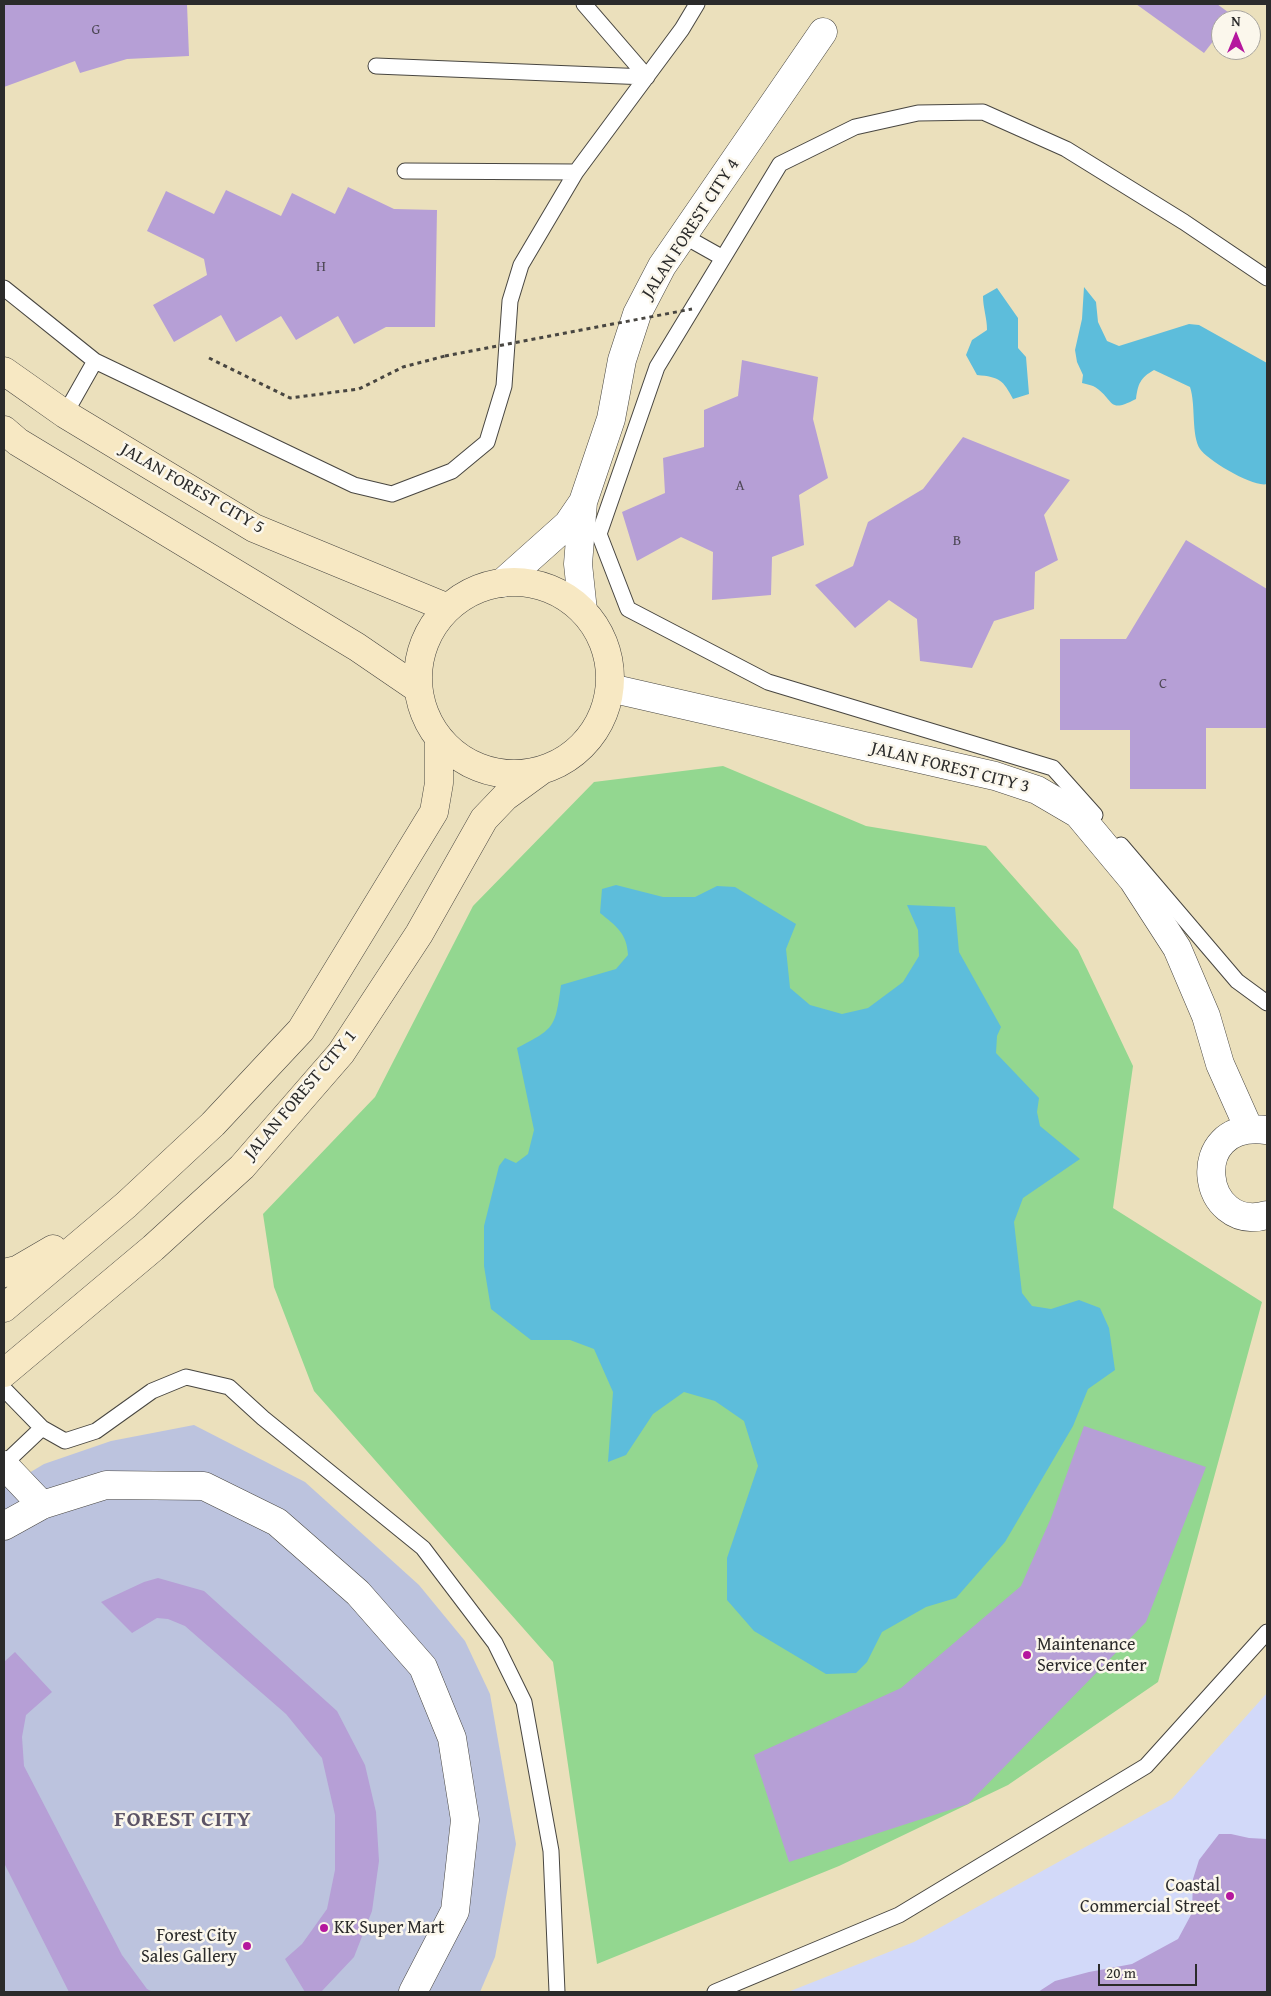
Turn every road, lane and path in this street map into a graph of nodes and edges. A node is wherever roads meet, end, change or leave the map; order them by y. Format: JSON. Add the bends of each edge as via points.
{"nodes":[{"id":1,"x":584,"y":4,"type":"edge"},
{"id":2,"x":697,"y":4,"type":"edge"},
{"id":3,"x":823,"y":32,"type":"dead end"},
{"id":4,"x":376,"y":66,"type":"dead end"},
{"id":5,"x":647,"y":77,"type":"junction"},
{"id":6,"x":405,"y":171,"type":"dead end"},
{"id":7,"x":576,"y":172,"type":"junction"},
{"id":8,"x":682,"y":235,"type":"junction"},
{"id":9,"x":723,"y":258,"type":"junction"},
{"id":10,"x":1267,"y":278,"type":"edge"},
{"id":11,"x":4,"y":288,"type":"edge"},
{"id":12,"x":692,"y":310,"type":"junction"},
{"id":13,"x":209,"y":358,"type":"dead end"},
{"id":14,"x":95,"y":361,"type":"junction"},
{"id":15,"x":4,"y":371,"type":"edge"},
{"id":16,"x":64,"y":414,"type":"junction"},
{"id":17,"x":4,"y":430,"type":"edge"},
{"id":18,"x":583,"y":502,"type":"junction"},
{"id":19,"x":502,"y":583,"type":"junction"},
{"id":20,"x":448,"y":608,"type":"junction"},
{"id":21,"x":583,"y":611,"type":"junction"},
{"id":22,"x":417,"y":688,"type":"junction"},
{"id":23,"x":610,"y":688,"type":"junction"},
{"id":24,"x":439,"y":740,"type":"junction"},
{"id":25,"x":542,"y":770,"type":"junction"},
{"id":26,"x":1267,"y":1003,"type":"edge"},
{"id":27,"x":1258,"y":1130,"type":"edge"},
{"id":28,"x":126,"y":1205,"type":"junction"},
{"id":29,"x":1267,"y":1215,"type":"edge"},
{"id":30,"x":4,"y":1274,"type":"edge"},
{"id":31,"x":4,"y":1308,"type":"edge"},
{"id":32,"x":4,"y":1373,"type":"edge"},
{"id":33,"x":4,"y":1389,"type":"edge"},
{"id":34,"x":42,"y":1428,"type":"junction"},
{"id":35,"x":6,"y":1467,"type":"edge"},
{"id":36,"x":42,"y":1505,"type":"junction"},
{"id":37,"x":4,"y":1526,"type":"edge"},
{"id":38,"x":1267,"y":1632,"type":"edge"},
{"id":39,"x":414,"y":1992,"type":"edge"},
{"id":40,"x":557,"y":1992,"type":"edge"},
{"id":41,"x":715,"y":1992,"type":"edge"}],
"edges":[{"from":1,"to":5,"type":"lane"},
{"from":2,"to":5,"type":"lane"},
{"from":3,"to":8,"type":"street","name":"JALAN FOREST CITY 4"},
{"from":4,"to":5,"type":"lane"},
{"from":5,"to":7,"type":"lane"},
{"from":6,"to":7,"type":"lane"},
{"from":7,"to":14,"type":"lane","via":[[521,265],[510,301],[504,386],[487,442],[444,475],[392,494],[354,485]]},
{"from":8,"to":9,"type":"lane"},
{"from":8,"to":18,"type":"street","name":"JALAN FOREST CITY 4","via":[[637,314],[622,360],[611,419]]},
{"from":9,"to":10,"type":"lane","via":[[780,164],[855,127],[918,113],[983,112],[1066,149]]},
{"from":9,"to":12,"type":"lane"},
{"from":11,"to":14,"type":"lane"},
{"from":12,"to":13,"type":"path","bridge":true,"via":[[445,356],[403,367],[359,389],[290,398]]},
{"from":12,"to":26,"type":"lane","via":[[657,367],[598,534],[628,609],[768,682],[1054,768],[1237,981]]},
{"from":14,"to":16,"type":"lane"},
{"from":15,"to":16,"type":"street","name":"JALAN FOREST CITY 5"},
{"from":16,"to":20,"type":"street","name":"JALAN FOREST CITY 5","via":[[254,528]]},
{"from":17,"to":22,"type":"street","via":[[357,647]]},
{"from":18,"to":19,"type":"street","name":"JALAN FOREST CITY 4","via":[[568,524]]},
{"from":18,"to":21,"type":"street","name":"JALAN FOREST CITY 4","via":[[578,564]]},
{"from":19,"to":20,"type":"street","via":[[473,591]]},
{"from":19,"to":21,"type":"street","via":[[532,584],[561,594]]},
{"from":20,"to":22,"type":"street","via":[[429,631],[418,660]]},
{"from":21,"to":23,"type":"street","via":[[599,633],[608,660]]},
{"from":22,"to":24,"type":"street","via":[[424,715]]},
{"from":23,"to":25,"type":"street","via":[[604,715],[589,739],[568,758]]},
{"from":23,"to":27,"type":"street","name":"JALAN FOREST CITY 3","via":[[995,776],[1037,790],[1078,814],[1133,880],[1177,948],[1206,1016],[1220,1064]]},
{"from":24,"to":25,"type":"street","via":[[460,758],[486,771],[514,775]]},
{"from":24,"to":28,"type":"street","via":[[439,783],[434,812],[301,1030],[213,1124]]},
{"from":25,"to":32,"type":"street","name":"JALAN FOREST CITY 1","via":[[505,797],[484,819],[419,934],[341,1053],[242,1167],[154,1248]]},
{"from":27,"to":29,"type":"street","name":"JALAN FOREST CITY 3","via":[[1236,1133],[1225,1140],[1211,1164],[1210,1179],[1222,1203],[1234,1212],[1246,1217]]},
{"from":28,"to":30,"type":"street","via":[[17,1270]]},
{"from":28,"to":31,"type":"street"},
{"from":33,"to":34,"type":"lane"},
{"from":34,"to":35,"type":"lane"},
{"from":34,"to":40,"type":"lane","via":[[65,1441],[96,1430],[152,1391],[186,1377],[229,1388],[424,1548],[495,1643],[524,1702],[551,1851]]},
{"from":35,"to":36,"type":"street"},
{"from":36,"to":37,"type":"street"},
{"from":36,"to":39,"type":"street","via":[[106,1485],[204,1486],[277,1522],[358,1593],[423,1667],[452,1738],[465,1820],[455,1912]]},
{"from":38,"to":41,"type":"lane","via":[[1146,1766],[899,1915]]}]}
